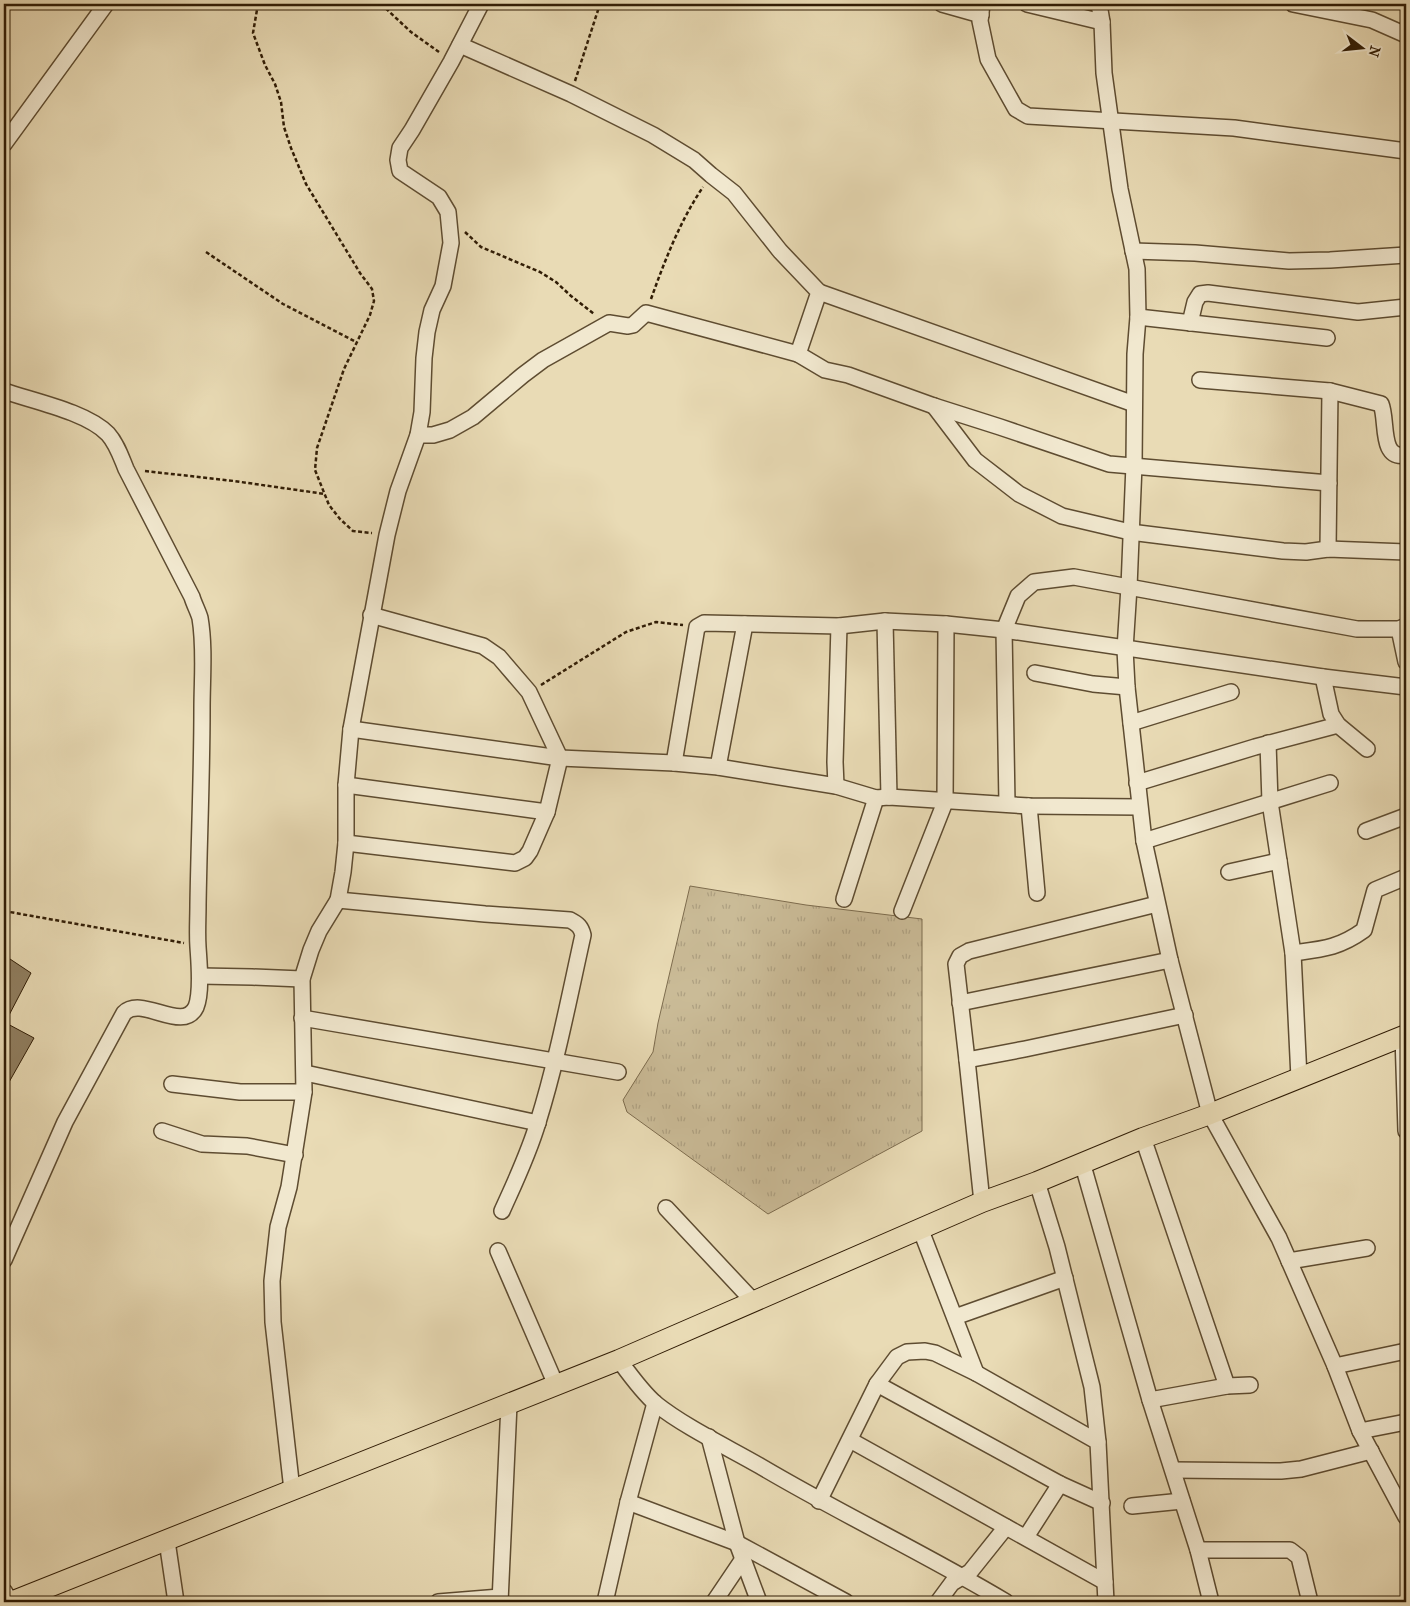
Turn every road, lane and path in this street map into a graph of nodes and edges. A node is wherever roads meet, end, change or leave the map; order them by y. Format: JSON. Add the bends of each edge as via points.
{"nodes":[{"id":1,"x":106,"y":4,"type":"edge"},
{"id":2,"x":258,"y":4,"type":"edge"},
{"id":3,"x":381,"y":4,"type":"edge"},
{"id":4,"x":481,"y":4,"type":"edge"},
{"id":5,"x":600,"y":4,"type":"edge"},
{"id":6,"x":942,"y":4,"type":"edge"},
{"id":7,"x":1027,"y":4,"type":"edge"},
{"id":8,"x":1099,"y":4,"type":"edge"},
{"id":9,"x":1293,"y":4,"type":"edge"},
{"id":10,"x":982,"y":9,"type":"edge"},
{"id":11,"x":1102,"y":22,"type":"junction"},
{"id":12,"x":1406,"y":34,"type":"edge"},
{"id":13,"x":460,"y":45,"type":"junction"},
{"id":14,"x":451,"y":62,"type":"junction"},
{"id":15,"x":571,"y":94,"type":"junction"},
{"id":16,"x":1111,"y":122,"type":"junction"},
{"id":17,"x":4,"y":144,"type":"edge"},
{"id":18,"x":1406,"y":151,"type":"edge"},
{"id":19,"x":710,"y":175,"type":"junction"},
{"id":20,"x":448,"y":212,"type":"junction"},
{"id":21,"x":1133,"y":251,"type":"junction"},
{"id":22,"x":206,"y":252,"type":"dead end"},
{"id":23,"x":1406,"y":255,"type":"edge"},
{"id":24,"x":819,"y":292,"type":"junction"},
{"id":25,"x":1406,"y":307,"type":"edge"},
{"id":26,"x":646,"y":313,"type":"junction"},
{"id":27,"x":1138,"y":317,"type":"junction"},
{"id":28,"x":608,"y":323,"type":"junction"},
{"id":29,"x":1190,"y":323,"type":"junction"},
{"id":30,"x":1327,"y":338,"type":"dead end"},
{"id":31,"x":356,"y":342,"type":"junction"},
{"id":32,"x":798,"y":354,"type":"junction"},
{"id":33,"x":1200,"y":380,"type":"dead end"},
{"id":34,"x":4,"y":391,"type":"edge"},
{"id":35,"x":1330,"y":391,"type":"junction"},
{"id":36,"x":1134,"y":404,"type":"junction"},
{"id":37,"x":934,"y":406,"type":"junction"},
{"id":38,"x":418,"y":435,"type":"junction"},
{"id":39,"x":1406,"y":455,"type":"edge"},
{"id":40,"x":1134,"y":466,"type":"junction"},
{"id":41,"x":126,"y":469,"type":"junction"},
{"id":42,"x":1329,"y":483,"type":"junction"},
{"id":43,"x":324,"y":494,"type":"junction"},
{"id":44,"x":1130,"y":532,"type":"junction"},
{"id":45,"x":387,"y":535,"type":"junction"},
{"id":46,"x":1328,"y":549,"type":"junction"},
{"id":47,"x":1406,"y":552,"type":"edge"},
{"id":48,"x":1129,"y":587,"type":"junction"},
{"id":49,"x":371,"y":615,"type":"junction"},
{"id":50,"x":885,"y":621,"type":"junction"},
{"id":51,"x":745,"y":624,"type":"junction"},
{"id":52,"x":946,"y":624,"type":"junction"},
{"id":53,"x":839,"y":626,"type":"junction"},
{"id":54,"x":697,"y":627,"type":"junction"},
{"id":55,"x":1403,"y":628,"type":"edge"},
{"id":56,"x":1004,"y":630,"type":"junction"},
{"id":57,"x":1125,"y":649,"type":"junction"},
{"id":58,"x":1406,"y":662,"type":"edge"},
{"id":59,"x":1035,"y":673,"type":"dead end"},
{"id":60,"x":1323,"y":677,"type":"junction"},
{"id":61,"x":1406,"y":687,"type":"edge"},
{"id":62,"x":1127,"y":688,"type":"junction"},
{"id":63,"x":529,"y":692,"type":"junction"},
{"id":64,"x":1231,"y":692,"type":"dead end"},
{"id":65,"x":1131,"y":723,"type":"junction"},
{"id":66,"x":1338,"y":725,"type":"junction"},
{"id":67,"x":351,"y":729,"type":"junction"},
{"id":68,"x":1268,"y":743,"type":"junction"},
{"id":69,"x":1367,"y":749,"type":"dead end"},
{"id":70,"x":560,"y":758,"type":"junction"},
{"id":71,"x":674,"y":762,"type":"junction"},
{"id":72,"x":718,"y":767,"type":"junction"},
{"id":73,"x":1137,"y":783,"type":"junction"},
{"id":74,"x":1330,"y":783,"type":"dead end"},
{"id":75,"x":346,"y":785,"type":"junction"},
{"id":76,"x":836,"y":786,"type":"junction"},
{"id":77,"x":882,"y":797,"type":"junction"},
{"id":78,"x":945,"y":802,"type":"junction"},
{"id":79,"x":1270,"y":802,"type":"junction"},
{"id":80,"x":1007,"y":804,"type":"junction"},
{"id":81,"x":1029,"y":806,"type":"junction"},
{"id":82,"x":1139,"y":807,"type":"junction"},
{"id":83,"x":547,"y":812,"type":"junction"},
{"id":84,"x":1406,"y":816,"type":"edge"},
{"id":85,"x":1366,"y":831,"type":"dead end"},
{"id":86,"x":1144,"y":841,"type":"junction"},
{"id":87,"x":346,"y":843,"type":"junction"},
{"id":88,"x":1279,"y":861,"type":"junction"},
{"id":89,"x":1229,"y":872,"type":"dead end"},
{"id":90,"x":1406,"y":877,"type":"edge"},
{"id":91,"x":1037,"y":893,"type":"dead end"},
{"id":92,"x":844,"y":899,"type":"dead end"},
{"id":93,"x":338,"y":900,"type":"junction"},
{"id":94,"x":1158,"y":904,"type":"junction"},
{"id":95,"x":902,"y":911,"type":"dead end"},
{"id":96,"x":4,"y":912,"type":"edge"},
{"id":97,"x":198,"y":945,"type":"junction"},
{"id":98,"x":1294,"y":953,"type":"junction"},
{"id":99,"x":1170,"y":960,"type":"junction"},
{"id":100,"x":200,"y":976,"type":"junction"},
{"id":101,"x":302,"y":979,"type":"junction"},
{"id":102,"x":960,"y":1003,"type":"junction"},
{"id":103,"x":1185,"y":1015,"type":"junction"},
{"id":104,"x":302,"y":1018,"type":"junction"},
{"id":105,"x":1405,"y":1036,"type":"edge"},
{"id":106,"x":555,"y":1060,"type":"junction"},
{"id":107,"x":967,"y":1060,"type":"junction"},
{"id":108,"x":618,"y":1072,"type":"dead end"},
{"id":109,"x":305,"y":1073,"type":"junction"},
{"id":110,"x":1299,"y":1078,"type":"junction"},
{"id":111,"x":172,"y":1084,"type":"dead end"},
{"id":112,"x":304,"y":1092,"type":"junction"},
{"id":113,"x":1210,"y":1114,"type":"junction"},
{"id":114,"x":538,"y":1123,"type":"junction"},
{"id":115,"x":162,"y":1131,"type":"dead end"},
{"id":116,"x":1406,"y":1131,"type":"edge"},
{"id":117,"x":1143,"y":1138,"type":"junction"},
{"id":118,"x":295,"y":1155,"type":"junction"},
{"id":119,"x":1082,"y":1162,"type":"junction"},
{"id":120,"x":1037,"y":1182,"type":"junction"},
{"id":121,"x":982,"y":1202,"type":"junction"},
{"id":122,"x":666,"y":1208,"type":"dead end"},
{"id":123,"x":502,"y":1211,"type":"dead end"},
{"id":124,"x":920,"y":1228,"type":"junction"},
{"id":125,"x":1367,"y":1248,"type":"dead end"},
{"id":126,"x":498,"y":1251,"type":"dead end"},
{"id":127,"x":4,"y":1260,"type":"edge"},
{"id":128,"x":1289,"y":1261,"type":"junction"},
{"id":129,"x":1065,"y":1278,"type":"junction"},
{"id":130,"x":754,"y":1302,"type":"junction"},
{"id":131,"x":955,"y":1317,"type":"junction"},
{"id":132,"x":1406,"y":1351,"type":"edge"},
{"id":133,"x":620,"y":1360,"type":"junction"},
{"id":134,"x":1335,"y":1366,"type":"junction"},
{"id":135,"x":976,"y":1373,"type":"junction"},
{"id":136,"x":877,"y":1384,"type":"junction"},
{"id":137,"x":556,"y":1385,"type":"junction"},
{"id":138,"x":1250,"y":1385,"type":"dead end"},
{"id":139,"x":1226,"y":1386,"type":"junction"},
{"id":140,"x":1150,"y":1400,"type":"junction"},
{"id":141,"x":655,"y":1403,"type":"junction"},
{"id":142,"x":509,"y":1404,"type":"junction"},
{"id":143,"x":1406,"y":1422,"type":"edge"},
{"id":144,"x":1360,"y":1431,"type":"junction"},
{"id":145,"x":709,"y":1436,"type":"junction"},
{"id":146,"x":850,"y":1440,"type":"junction"},
{"id":147,"x":1098,"y":1442,"type":"junction"},
{"id":148,"x":1371,"y":1450,"type":"junction"},
{"id":149,"x":1173,"y":1470,"type":"junction"},
{"id":150,"x":1060,"y":1484,"type":"junction"},
{"id":151,"x":292,"y":1490,"type":"junction"},
{"id":152,"x":819,"y":1501,"type":"junction"},
{"id":153,"x":628,"y":1502,"type":"junction"},
{"id":154,"x":1182,"y":1502,"type":"junction"},
{"id":155,"x":1102,"y":1503,"type":"junction"},
{"id":156,"x":1132,"y":1506,"type":"dead end"},
{"id":157,"x":1406,"y":1516,"type":"edge"},
{"id":158,"x":1006,"y":1527,"type":"junction"},
{"id":159,"x":1026,"y":1537,"type":"junction"},
{"id":160,"x":166,"y":1541,"type":"junction"},
{"id":161,"x":737,"y":1543,"type":"junction"},
{"id":162,"x":1198,"y":1550,"type":"junction"},
{"id":163,"x":743,"y":1559,"type":"junction"},
{"id":164,"x":962,"y":1576,"type":"junction"},
{"id":165,"x":1105,"y":1582,"type":"junction"},
{"id":166,"x":4,"y":1591,"type":"edge"},
{"id":167,"x":42,"y":1597,"type":"edge"},
{"id":168,"x":500,"y":1600,"type":"edge"},
{"id":169,"x":11,"y":1602,"type":"edge"},
{"id":170,"x":176,"y":1602,"type":"edge"},
{"id":171,"x":438,"y":1602,"type":"edge"},
{"id":172,"x":604,"y":1602,"type":"edge"},
{"id":173,"x":714,"y":1602,"type":"edge"},
{"id":174,"x":759,"y":1602,"type":"edge"},
{"id":175,"x":846,"y":1602,"type":"edge"},
{"id":176,"x":938,"y":1602,"type":"edge"},
{"id":177,"x":1006,"y":1602,"type":"edge"},
{"id":178,"x":1106,"y":1602,"type":"edge"},
{"id":179,"x":1211,"y":1602,"type":"edge"},
{"id":180,"x":1310,"y":1602,"type":"edge"}],
"edges":[{"from":1,"to":17,"type":"street"},
{"from":2,"to":31,"type":"path","via":[[253,33],[278,93],[291,148],[306,184],[372,289],[374,301],[370,315]]},
{"from":3,"to":14,"type":"path"},
{"from":4,"to":13,"type":"street"},
{"from":5,"to":15,"type":"path"},
{"from":6,"to":10,"type":"street"},
{"from":7,"to":11,"type":"street"},
{"from":8,"to":11,"type":"street"},
{"from":9,"to":12,"type":"street","via":[[1372,20]]},
{"from":10,"to":16,"type":"street","via":[[980,21],[988,59],[1016,109],[1028,116]]},
{"from":11,"to":16,"type":"street","via":[[1104,73]]},
{"from":13,"to":14,"type":"street"},
{"from":13,"to":15,"type":"street"},
{"from":14,"to":20,"type":"street","via":[[400,148],[398,160],[400,172],[439,197]]},
{"from":15,"to":19,"type":"street","via":[[678,149]]},
{"from":16,"to":18,"type":"street","via":[[1234,128]]},
{"from":16,"to":21,"type":"street"},
{"from":19,"to":24,"type":"street","via":[[734,193],[780,251]]},
{"from":19,"to":26,"type":"path","via":[[679,228]]},
{"from":20,"to":28,"type":"path","via":[[481,247],[540,272]]},
{"from":20,"to":38,"type":"street","via":[[451,244],[427,332]]},
{"from":21,"to":23,"type":"street","via":[[1289,261]]},
{"from":21,"to":27,"type":"street","via":[[1137,269]]},
{"from":22,"to":31,"type":"path","via":[[283,304]]},
{"from":24,"to":32,"type":"street"},
{"from":24,"to":36,"type":"street"},
{"from":25,"to":29,"type":"street","via":[[1358,312],[1208,293],[1200,294],[1195,302]]},
{"from":26,"to":28,"type":"street","via":[[633,325]]},
{"from":26,"to":32,"type":"street"},
{"from":27,"to":29,"type":"street"},
{"from":27,"to":36,"type":"street"},
{"from":28,"to":38,"type":"street","via":[[543,360],[473,417],[450,430]]},
{"from":29,"to":30,"type":"street"},
{"from":31,"to":43,"type":"path","via":[[317,448],[315,470]]},
{"from":32,"to":37,"type":"street","via":[[826,370]]},
{"from":33,"to":35,"type":"street"},
{"from":34,"to":41,"type":"street","via":[[95,422],[119,450]]},
{"from":35,"to":39,"type":"street","via":[[1381,404],[1391,453]]},
{"from":35,"to":42,"type":"street"},
{"from":36,"to":40,"type":"street"},
{"from":37,"to":40,"type":"street","via":[[1109,464]]},
{"from":37,"to":44,"type":"street","via":[[975,460],[1019,494],[1062,516]]},
{"from":38,"to":45,"type":"street","via":[[398,491]]},
{"from":40,"to":42,"type":"street"},
{"from":40,"to":44,"type":"street"},
{"from":41,"to":43,"type":"path"},
{"from":41,"to":97,"type":"street","via":[[200,617],[202,796]]},
{"from":42,"to":46,"type":"street"},
{"from":43,"to":45,"type":"path","via":[[334,512],[353,531]]},
{"from":44,"to":46,"type":"street","via":[[1290,551]]},
{"from":44,"to":48,"type":"street"},
{"from":45,"to":49,"type":"street"},
{"from":46,"to":47,"type":"street"},
{"from":48,"to":55,"type":"street","via":[[1357,629]]},
{"from":48,"to":56,"type":"street","via":[[1074,577],[1034,582],[1018,596]]},
{"from":48,"to":57,"type":"street"},
{"from":49,"to":63,"type":"street","via":[[483,646],[498,657]]},
{"from":49,"to":67,"type":"street"},
{"from":50,"to":52,"type":"street"},
{"from":50,"to":53,"type":"street"},
{"from":50,"to":77,"type":"street"},
{"from":51,"to":53,"type":"street"},
{"from":51,"to":54,"type":"street","via":[[704,623]]},
{"from":51,"to":72,"type":"street"},
{"from":52,"to":56,"type":"street"},
{"from":52,"to":78,"type":"street"},
{"from":53,"to":76,"type":"street"},
{"from":54,"to":63,"type":"path","via":[[656,622],[626,632]]},
{"from":54,"to":71,"type":"street"},
{"from":55,"to":58,"type":"street"},
{"from":56,"to":57,"type":"street"},
{"from":56,"to":80,"type":"street"},
{"from":57,"to":60,"type":"street"},
{"from":57,"to":62,"type":"street"},
{"from":59,"to":62,"type":"street"},
{"from":60,"to":61,"type":"street"},
{"from":60,"to":66,"type":"street","via":[[1331,714]]},
{"from":62,"to":65,"type":"street"},
{"from":63,"to":70,"type":"street"},
{"from":64,"to":65,"type":"street"},
{"from":65,"to":73,"type":"street"},
{"from":66,"to":68,"type":"street"},
{"from":66,"to":69,"type":"street"},
{"from":67,"to":70,"type":"street"},
{"from":67,"to":75,"type":"street"},
{"from":68,"to":73,"type":"street"},
{"from":68,"to":79,"type":"street"},
{"from":70,"to":71,"type":"street"},
{"from":70,"to":83,"type":"street"},
{"from":71,"to":72,"type":"street"},
{"from":72,"to":76,"type":"street"},
{"from":73,"to":82,"type":"street"},
{"from":74,"to":79,"type":"street"},
{"from":75,"to":83,"type":"street"},
{"from":75,"to":87,"type":"street"},
{"from":76,"to":77,"type":"street"},
{"from":77,"to":78,"type":"street"},
{"from":77,"to":92,"type":"street"},
{"from":78,"to":80,"type":"street"},
{"from":78,"to":95,"type":"street"},
{"from":79,"to":86,"type":"street"},
{"from":79,"to":88,"type":"street"},
{"from":80,"to":81,"type":"street"},
{"from":81,"to":82,"type":"street"},
{"from":81,"to":91,"type":"street"},
{"from":82,"to":86,"type":"street"},
{"from":83,"to":87,"type":"street","via":[[530,851],[515,863]]},
{"from":84,"to":85,"type":"street"},
{"from":86,"to":94,"type":"street"},
{"from":87,"to":93,"type":"street"},
{"from":88,"to":89,"type":"street"},
{"from":88,"to":98,"type":"street"},
{"from":90,"to":98,"type":"street","via":[[1374,890],[1364,930],[1348,941],[1331,948]]},
{"from":93,"to":101,"type":"street","via":[[319,931]]},
{"from":93,"to":106,"type":"street","via":[[570,920],[577,924],[583,935]]},
{"from":94,"to":99,"type":"street"},
{"from":94,"to":102,"type":"street","via":[[969,951],[960,956],[956,964]]},
{"from":96,"to":97,"type":"path"},
{"from":97,"to":100,"type":"street"},
{"from":98,"to":110,"type":"street"},
{"from":99,"to":102,"type":"street"},
{"from":99,"to":103,"type":"street"},
{"from":100,"to":101,"type":"street"},
{"from":100,"to":127,"type":"street","via":[[196,1006],[191,1013],[175,1017],[135,1006],[124,1013],[65,1122]]},
{"from":101,"to":104,"type":"street"},
{"from":102,"to":107,"type":"street"},
{"from":103,"to":107,"type":"street"},
{"from":103,"to":113,"type":"street"},
{"from":104,"to":106,"type":"street"},
{"from":104,"to":109,"type":"street"},
{"from":105,"to":110,"type":"main road"},
{"from":105,"to":116,"type":"street"},
{"from":106,"to":108,"type":"street"},
{"from":106,"to":114,"type":"street"},
{"from":107,"to":121,"type":"street"},
{"from":109,"to":112,"type":"street"},
{"from":109,"to":114,"type":"street"},
{"from":110,"to":113,"type":"main road"},
{"from":111,"to":112,"type":"street","via":[[240,1092]]},
{"from":112,"to":118,"type":"street"},
{"from":113,"to":117,"type":"main road"},
{"from":113,"to":128,"type":"street"},
{"from":114,"to":123,"type":"street"},
{"from":115,"to":118,"type":"street","via":[[202,1144],[247,1146]]},
{"from":117,"to":119,"type":"main road"},
{"from":117,"to":139,"type":"street"},
{"from":118,"to":151,"type":"street","via":[[278,1227],[272,1281],[273,1322]]},
{"from":119,"to":120,"type":"main road"},
{"from":119,"to":140,"type":"street"},
{"from":120,"to":121,"type":"main road"},
{"from":120,"to":129,"type":"street"},
{"from":121,"to":124,"type":"main road"},
{"from":122,"to":130,"type":"street"},
{"from":124,"to":130,"type":"main road"},
{"from":124,"to":131,"type":"street"},
{"from":125,"to":128,"type":"street"},
{"from":126,"to":137,"type":"street"},
{"from":128,"to":134,"type":"street"},
{"from":129,"to":131,"type":"street"},
{"from":129,"to":147,"type":"street","via":[[1092,1387]]},
{"from":130,"to":133,"type":"main road"},
{"from":131,"to":135,"type":"street"},
{"from":132,"to":134,"type":"street"},
{"from":133,"to":137,"type":"main road"},
{"from":133,"to":141,"type":"street"},
{"from":134,"to":144,"type":"street"},
{"from":135,"to":136,"type":"street","via":[[935,1353],[918,1350],[897,1357]]},
{"from":135,"to":147,"type":"street"},
{"from":136,"to":146,"type":"street"},
{"from":136,"to":150,"type":"street"},
{"from":137,"to":142,"type":"main road"},
{"from":138,"to":139,"type":"street"},
{"from":139,"to":140,"type":"street"},
{"from":140,"to":149,"type":"street"},
{"from":141,"to":145,"type":"street"},
{"from":141,"to":153,"type":"street"},
{"from":142,"to":151,"type":"main road"},
{"from":142,"to":168,"type":"street"},
{"from":143,"to":144,"type":"street"},
{"from":144,"to":148,"type":"street"},
{"from":145,"to":152,"type":"street"},
{"from":145,"to":161,"type":"street"},
{"from":146,"to":152,"type":"street"},
{"from":146,"to":158,"type":"street"},
{"from":147,"to":155,"type":"street"},
{"from":148,"to":149,"type":"street","via":[[1301,1469]]},
{"from":148,"to":157,"type":"street"},
{"from":149,"to":154,"type":"street"},
{"from":150,"to":155,"type":"street"},
{"from":150,"to":159,"type":"street"},
{"from":151,"to":160,"type":"main road"},
{"from":152,"to":164,"type":"street"},
{"from":153,"to":161,"type":"street"},
{"from":153,"to":172,"type":"street"},
{"from":154,"to":156,"type":"street"},
{"from":154,"to":162,"type":"street"},
{"from":155,"to":165,"type":"street"},
{"from":158,"to":159,"type":"street"},
{"from":158,"to":164,"type":"street","via":[[970,1572]]},
{"from":159,"to":165,"type":"street"},
{"from":160,"to":167,"type":"main road"},
{"from":160,"to":170,"type":"street"},
{"from":161,"to":163,"type":"street"},
{"from":161,"to":175,"type":"street"},
{"from":162,"to":179,"type":"street"},
{"from":162,"to":180,"type":"street","via":[[1290,1550],[1300,1557]]},
{"from":163,"to":173,"type":"street"},
{"from":163,"to":174,"type":"street"},
{"from":164,"to":176,"type":"street","via":[[952,1583]]},
{"from":164,"to":177,"type":"street"},
{"from":165,"to":178,"type":"street"},
{"from":166,"to":169,"type":"street"},
{"from":167,"to":169,"type":"main road"},
{"from":168,"to":171,"type":"street"}]}
